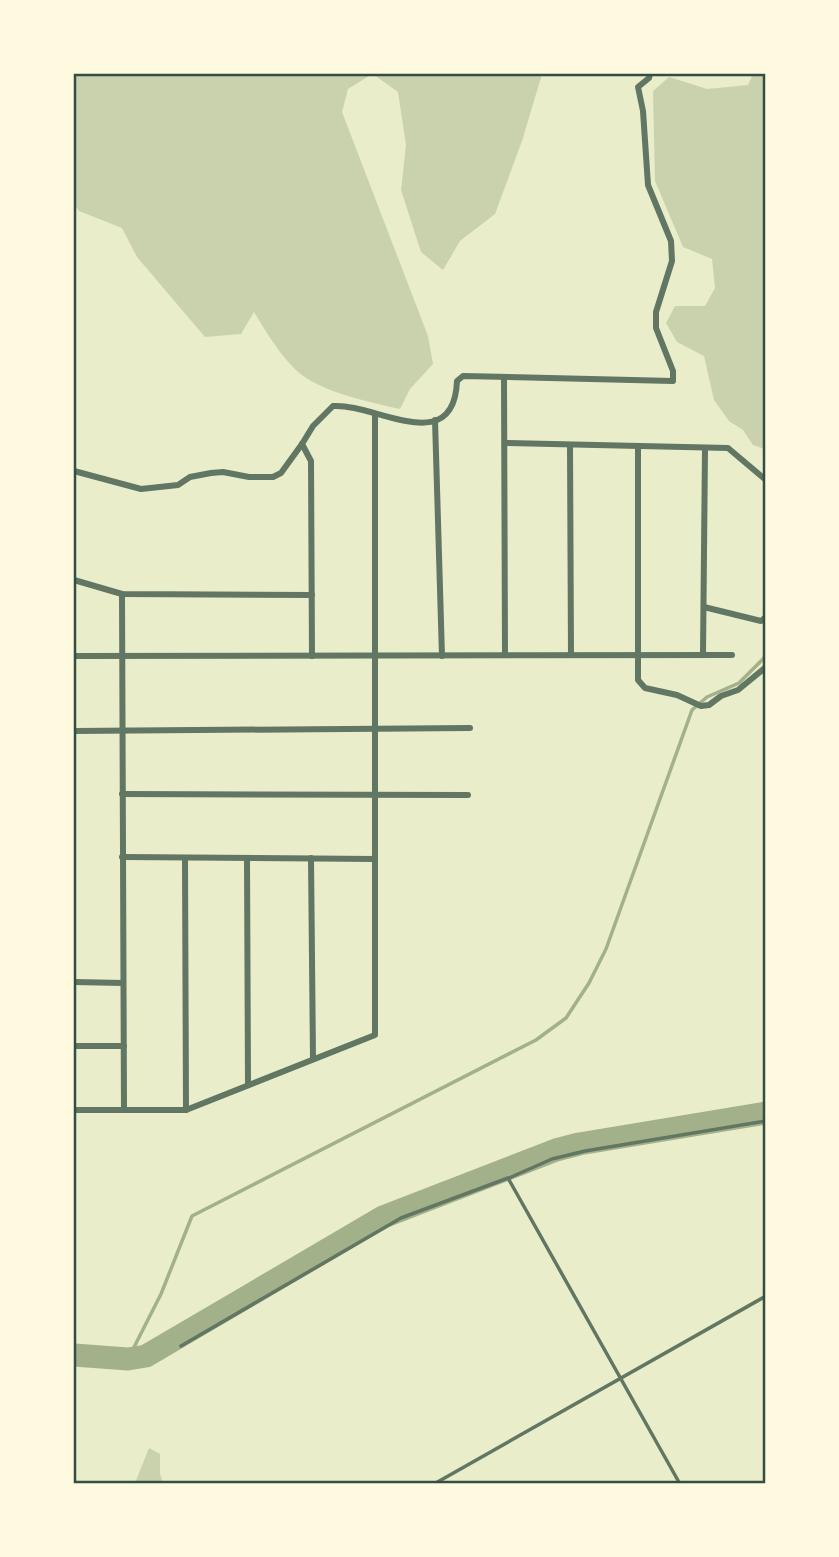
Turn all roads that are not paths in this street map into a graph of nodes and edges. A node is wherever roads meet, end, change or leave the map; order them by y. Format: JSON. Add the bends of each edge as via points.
{"nodes":[{"id":1,"x":650,"y":74,"type":"edge"},
{"id":2,"x":504,"y":377,"type":"junction"},
{"id":3,"x":374,"y":414,"type":"junction"},
{"id":4,"x":435,"y":420,"type":"junction"},
{"id":5,"x":505,"y":443,"type":"junction"},
{"id":6,"x":302,"y":444,"type":"junction"},
{"id":7,"x":570,"y":445,"type":"junction"},
{"id":8,"x":638,"y":447,"type":"junction"},
{"id":9,"x":705,"y":449,"type":"junction"},
{"id":10,"x":74,"y":471,"type":"edge"},
{"id":11,"x":765,"y":480,"type":"edge"},
{"id":12,"x":74,"y":580,"type":"edge"},
{"id":13,"x":122,"y":594,"type":"junction"},
{"id":14,"x":312,"y":595,"type":"junction"},
{"id":15,"x":704,"y":607,"type":"junction"},
{"id":16,"x":765,"y":617,"type":"edge"},
{"id":17,"x":703,"y":654,"type":"junction"},
{"id":18,"x":732,"y":654,"type":"dead end"},
{"id":19,"x":505,"y":655,"type":"junction"},
{"id":20,"x":572,"y":655,"type":"junction"},
{"id":21,"x":638,"y":655,"type":"junction"},
{"id":22,"x":74,"y":656,"type":"edge"},
{"id":23,"x":122,"y":656,"type":"junction"},
{"id":24,"x":312,"y":656,"type":"junction"},
{"id":25,"x":375,"y":656,"type":"junction"},
{"id":26,"x":442,"y":656,"type":"junction"},
{"id":27,"x":765,"y":667,"type":"edge"},
{"id":28,"x":470,"y":728,"type":"dead end"},
{"id":29,"x":375,"y":729,"type":"junction"},
{"id":30,"x":122,"y":730,"type":"junction"},
{"id":31,"x":74,"y":731,"type":"edge"},
{"id":32,"x":122,"y":794,"type":"junction"},
{"id":33,"x":375,"y":795,"type":"junction"},
{"id":34,"x":468,"y":795,"type":"dead end"},
{"id":35,"x":122,"y":858,"type":"junction"},
{"id":36,"x":185,"y":858,"type":"junction"},
{"id":37,"x":247,"y":858,"type":"junction"},
{"id":38,"x":311,"y":858,"type":"junction"},
{"id":39,"x":375,"y":859,"type":"junction"},
{"id":40,"x":74,"y":982,"type":"edge"},
{"id":41,"x":123,"y":983,"type":"junction"},
{"id":42,"x":74,"y":1046,"type":"edge"},
{"id":43,"x":124,"y":1046,"type":"junction"},
{"id":44,"x":313,"y":1059,"type":"junction"},
{"id":45,"x":248,"y":1085,"type":"junction"},
{"id":46,"x":74,"y":1110,"type":"edge"},
{"id":47,"x":124,"y":1110,"type":"junction"},
{"id":48,"x":186,"y":1110,"type":"junction"},
{"id":49,"x":765,"y":1121,"type":"edge"},
{"id":50,"x":508,"y":1178,"type":"junction"},
{"id":51,"x":765,"y":1296,"type":"edge"},
{"id":52,"x":181,"y":1346,"type":"dead end"},
{"id":53,"x":620,"y":1377,"type":"junction"},
{"id":54,"x":434,"y":1483,"type":"edge"},
{"id":55,"x":680,"y":1483,"type":"edge"}],
"edges":[{"from":1,"to":2,"type":"street","via":[[638,87],[648,185],[671,241],[672,261],[656,312],[656,328],[673,381]]},
{"from":2,"to":4,"type":"street","via":[[463,376],[457,381],[454,406]]},
{"from":2,"to":5,"type":"street"},
{"from":3,"to":4,"type":"street","via":[[397,421]]},
{"from":3,"to":6,"type":"street","via":[[332,405]]},
{"from":3,"to":25,"type":"street"},
{"from":4,"to":26,"type":"street"},
{"from":5,"to":7,"type":"street"},
{"from":5,"to":19,"type":"street"},
{"from":6,"to":10,"type":"street","via":[[273,477],[211,473],[178,485],[141,489]]},
{"from":6,"to":14,"type":"street","via":[[311,461]]},
{"from":7,"to":8,"type":"street"},
{"from":7,"to":20,"type":"street"},
{"from":8,"to":9,"type":"street"},
{"from":8,"to":21,"type":"street"},
{"from":9,"to":11,"type":"street","via":[[728,448]]},
{"from":9,"to":15,"type":"street"},
{"from":12,"to":13,"type":"street"},
{"from":13,"to":14,"type":"street"},
{"from":13,"to":23,"type":"street"},
{"from":14,"to":24,"type":"street"},
{"from":15,"to":16,"type":"street","via":[[761,621]]},
{"from":15,"to":17,"type":"street"},
{"from":17,"to":18,"type":"street"},
{"from":17,"to":21,"type":"street"},
{"from":19,"to":20,"type":"street"},
{"from":19,"to":26,"type":"street"},
{"from":20,"to":21,"type":"street"},
{"from":21,"to":27,"type":"street","via":[[638,680],[645,688],[701,706],[738,690]]},
{"from":22,"to":23,"type":"street"},
{"from":23,"to":24,"type":"street"},
{"from":23,"to":30,"type":"street"},
{"from":24,"to":25,"type":"street"},
{"from":25,"to":26,"type":"street"},
{"from":25,"to":29,"type":"street"},
{"from":28,"to":29,"type":"street"},
{"from":29,"to":30,"type":"street"},
{"from":29,"to":33,"type":"street"},
{"from":30,"to":31,"type":"street"},
{"from":30,"to":32,"type":"street"},
{"from":32,"to":33,"type":"street"},
{"from":32,"to":35,"type":"street"},
{"from":33,"to":34,"type":"street"},
{"from":33,"to":39,"type":"street"},
{"from":35,"to":36,"type":"street"},
{"from":35,"to":41,"type":"street"},
{"from":36,"to":37,"type":"street"},
{"from":36,"to":48,"type":"street"},
{"from":37,"to":38,"type":"street"},
{"from":37,"to":45,"type":"street"},
{"from":38,"to":39,"type":"street"},
{"from":38,"to":44,"type":"street"},
{"from":39,"to":44,"type":"street","via":[[375,1035]]},
{"from":40,"to":41,"type":"street"},
{"from":41,"to":43,"type":"street"},
{"from":42,"to":43,"type":"street"},
{"from":43,"to":47,"type":"street"},
{"from":44,"to":45,"type":"street"},
{"from":45,"to":48,"type":"street"},
{"from":46,"to":47,"type":"street"},
{"from":47,"to":48,"type":"street"},
{"from":49,"to":50,"type":"lane","via":[[585,1151]]},
{"from":50,"to":52,"type":"lane","via":[[401,1217]]},
{"from":50,"to":53,"type":"lane"},
{"from":51,"to":53,"type":"lane"},
{"from":53,"to":54,"type":"lane"},
{"from":53,"to":55,"type":"lane"}]}
